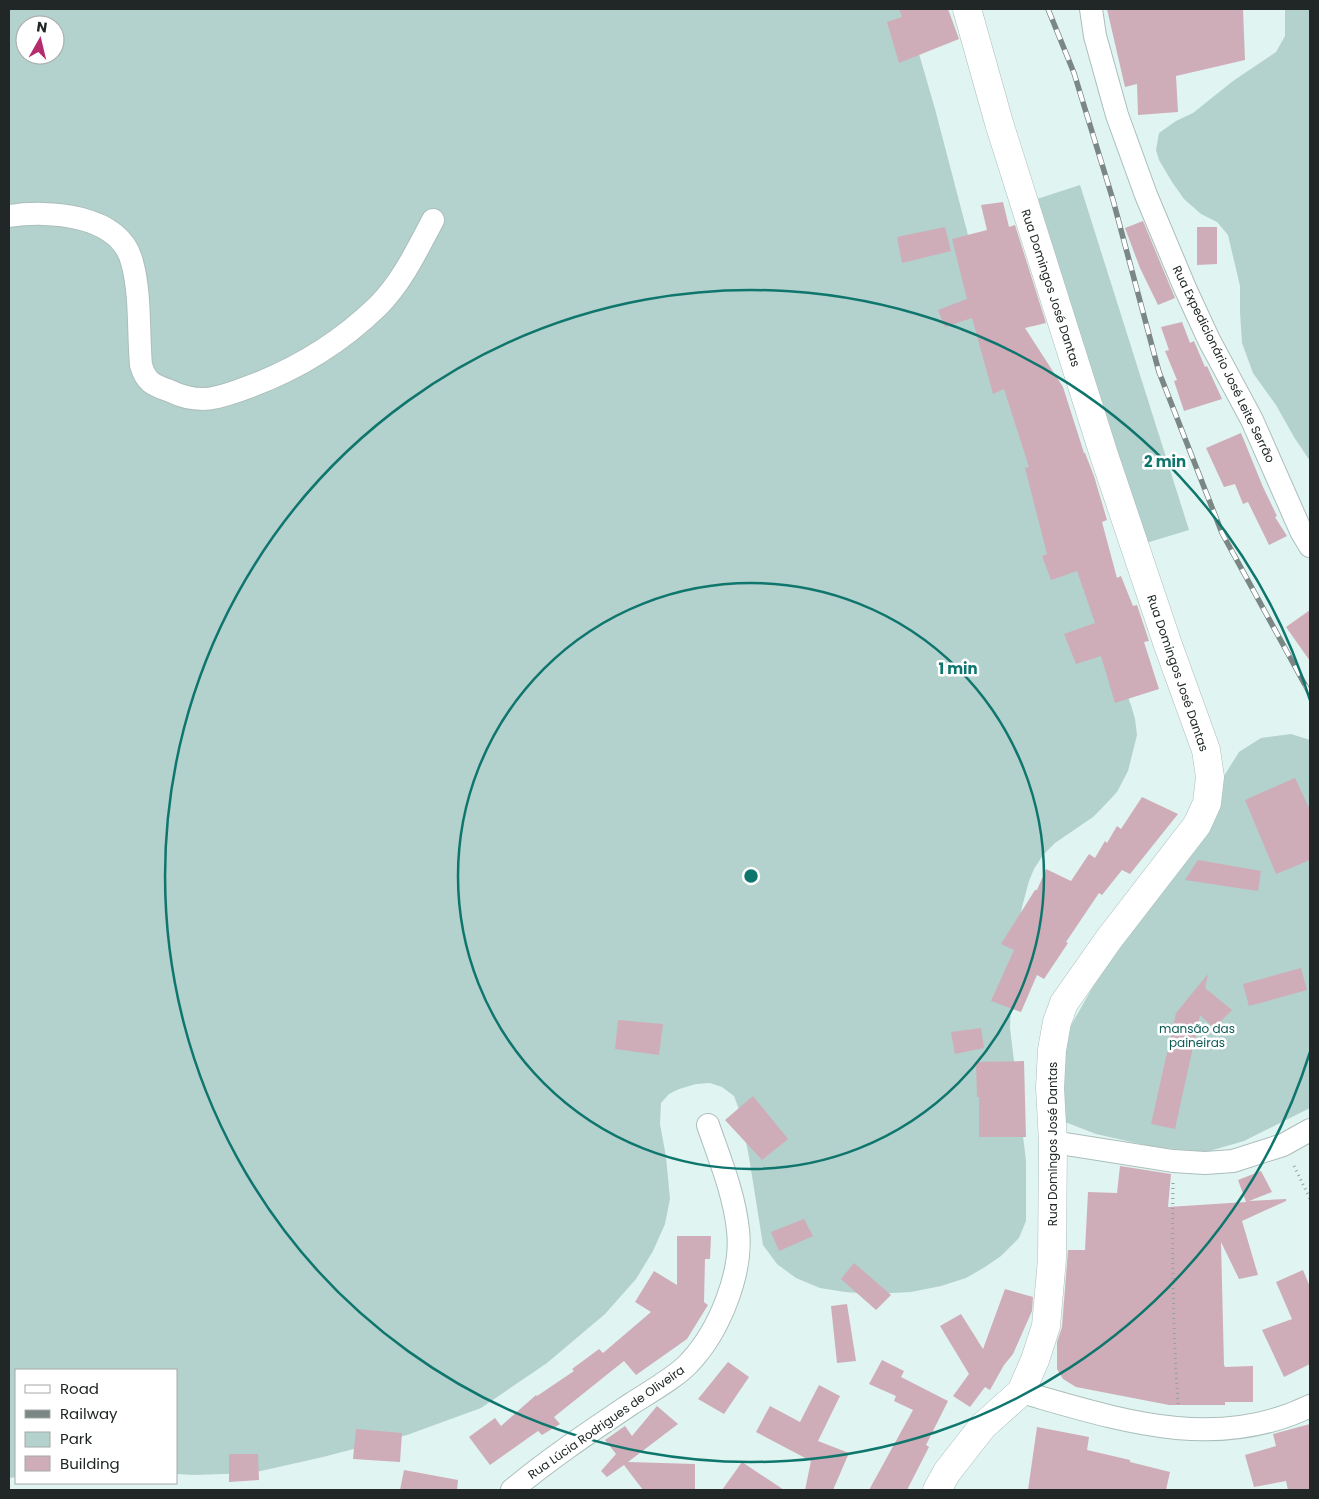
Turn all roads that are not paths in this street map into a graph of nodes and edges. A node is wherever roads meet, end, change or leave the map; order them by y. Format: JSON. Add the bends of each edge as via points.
{"nodes":[{"id":1,"x":967,"y":9,"type":"edge"},
{"id":2,"x":1091,"y":9,"type":"edge"},
{"id":3,"x":9,"y":216,"type":"edge"},
{"id":4,"x":433,"y":220,"type":"dead end"},
{"id":5,"x":1310,"y":546,"type":"edge"},
{"id":6,"x":708,"y":1125,"type":"dead end"},
{"id":7,"x":1310,"y":1130,"type":"edge"},
{"id":8,"x":1054,"y":1142,"type":"junction"},
{"id":9,"x":1021,"y":1392,"type":"junction"},
{"id":10,"x":1310,"y":1406,"type":"edge"},
{"id":11,"x":512,"y":1490,"type":"edge"},
{"id":12,"x":937,"y":1490,"type":"edge"}],
"edges":[{"from":1,"to":8,"type":"street","name":"Rua Domingos José Dantas","via":[[999,123],[1104,454],[1206,750],[1210,777],[1207,803],[1197,825],[1064,1003],[1052,1050],[1050,1088]]},
{"from":2,"to":5,"type":"street","name":"Rua Expedicionário José Leite Serrão","via":[[1118,115],[1146,195],[1209,340],[1252,420],[1297,524]]},
{"from":3,"to":4,"type":"street","via":[[52,214],[91,222],[120,239],[132,260],[141,366],[145,377],[180,396],[203,399],[225,396],[287,372],[345,334],[399,281]]},
{"from":6,"to":11,"type":"street","name":"Rua Lúcia Rodrigues de Oliveira","via":[[730,1186],[738,1232],[731,1290],[706,1344],[689,1364]]},
{"from":7,"to":8,"type":"street","via":[[1283,1145],[1233,1161],[1205,1163]]},
{"from":8,"to":9,"type":"street","name":"Rua Domingos José Dantas","via":[[1052,1259],[1046,1326]]},
{"from":9,"to":10,"type":"street","via":[[1110,1417],[1180,1430],[1259,1425]]},
{"from":9,"to":12,"type":"street","name":"Rua Domingos José Dantas","via":[[983,1426]]}]}
